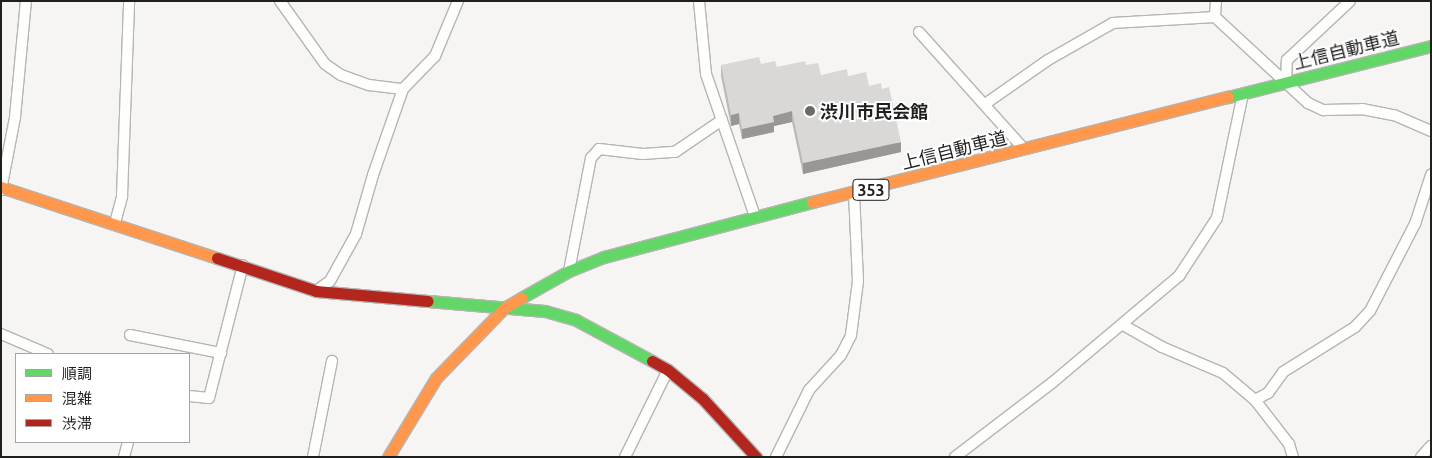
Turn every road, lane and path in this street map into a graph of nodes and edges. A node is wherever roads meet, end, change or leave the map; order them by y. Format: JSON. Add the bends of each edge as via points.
{"nodes":[{"id":1,"x":26,"y":1,"type":"edge"},
{"id":2,"x":129,"y":1,"type":"edge"},
{"id":3,"x":280,"y":1,"type":"edge"},
{"id":4,"x":458,"y":1,"type":"edge"},
{"id":5,"x":699,"y":1,"type":"edge"},
{"id":6,"x":1216,"y":1,"type":"edge"},
{"id":7,"x":1350,"y":1,"type":"edge"},
{"id":8,"x":1215,"y":17,"type":"junction"},
{"id":9,"x":919,"y":32,"type":"dead end"},
{"id":10,"x":1431,"y":46,"type":"edge"},
{"id":11,"x":1286,"y":84,"type":"junction"},
{"id":12,"x":403,"y":90,"type":"junction"},
{"id":13,"x":1243,"y":94,"type":"junction"},
{"id":14,"x":985,"y":104,"type":"junction"},
{"id":15,"x":722,"y":120,"type":"junction"},
{"id":16,"x":1431,"y":131,"type":"edge"},
{"id":17,"x":1025,"y":150,"type":"junction"},
{"id":18,"x":1431,"y":175,"type":"edge"},
{"id":19,"x":2,"y":188,"type":"edge"},
{"id":20,"x":854,"y":194,"type":"junction"},
{"id":21,"x":755,"y":216,"type":"junction"},
{"id":22,"x":115,"y":223,"type":"junction"},
{"id":23,"x":244,"y":265,"type":"junction"},
{"id":24,"x":569,"y":270,"type":"junction"},
{"id":25,"x":316,"y":291,"type":"junction"},
{"id":26,"x":504,"y":308,"type":"junction"},
{"id":27,"x":1123,"y":325,"type":"junction"},
{"id":28,"x":1,"y":334,"type":"edge"},
{"id":29,"x":130,"y":335,"type":"dead end"},
{"id":30,"x":221,"y":352,"type":"junction"},
{"id":31,"x":46,"y":353,"type":"edge"},
{"id":32,"x":332,"y":360,"type":"dead end"},
{"id":33,"x":668,"y":370,"type":"junction"},
{"id":34,"x":190,"y":396,"type":"edge"},
{"id":35,"x":1255,"y":400,"type":"junction"},
{"id":36,"x":128,"y":443,"type":"edge"},
{"id":37,"x":1431,"y":446,"type":"edge"},
{"id":38,"x":124,"y":457,"type":"edge"},
{"id":39,"x":313,"y":457,"type":"edge"},
{"id":40,"x":388,"y":457,"type":"edge"},
{"id":41,"x":625,"y":457,"type":"edge"},
{"id":42,"x":756,"y":457,"type":"edge"},
{"id":43,"x":776,"y":457,"type":"edge"},
{"id":44,"x":955,"y":457,"type":"edge"},
{"id":45,"x":1293,"y":457,"type":"edge"},
{"id":46,"x":1421,"y":457,"type":"edge"}],
"edges":[{"from":1,"to":19,"type":"street","via":[[15,117]]},
{"from":2,"to":22,"type":"street","via":[[122,196]]},
{"from":3,"to":12,"type":"street","via":[[325,64],[341,75],[369,85]]},
{"from":4,"to":12,"type":"street","via":[[435,56]]},
{"from":5,"to":15,"type":"street","via":[[706,74]]},
{"from":6,"to":8,"type":"street"},
{"from":7,"to":11,"type":"street","via":[[1287,60]]},
{"from":8,"to":11,"type":"street"},
{"from":8,"to":14,"type":"street","via":[[1113,23],[1048,60]]},
{"from":9,"to":14,"type":"street"},
{"from":10,"to":11,"type":"main road","name":"上信自動車道","number":"353"},
{"from":11,"to":13,"type":"main road","name":"上信自動車道","number":"353"},
{"from":11,"to":16,"type":"street","via":[[1308,103],[1323,110],[1362,109],[1394,114]]},
{"from":12,"to":25,"type":"street","via":[[356,234],[330,280]]},
{"from":13,"to":17,"type":"main road","name":"上信自動車道","number":"353"},
{"from":13,"to":27,"type":"street","via":[[1217,218],[1179,276]]},
{"from":14,"to":17,"type":"street"},
{"from":15,"to":21,"type":"street"},
{"from":15,"to":24,"type":"street","via":[[675,152],[642,154],[599,150],[591,158]]},
{"from":17,"to":20,"type":"main road","name":"上信自動車道","number":"353"},
{"from":18,"to":35,"type":"street","via":[[1416,224],[1370,311],[1355,327],[1283,372],[1268,394]]},
{"from":19,"to":22,"type":"main road"},
{"from":20,"to":21,"type":"main road","name":"上信自動車道","number":"353"},
{"from":20,"to":43,"type":"street","via":[[858,281],[851,335],[841,355],[809,390]]},
{"from":21,"to":24,"type":"main road","name":"上信自動車道","number":"353","via":[[604,257]]},
{"from":22,"to":23,"type":"main road"},
{"from":23,"to":25,"type":"main road"},
{"from":23,"to":30,"type":"street"},
{"from":24,"to":26,"type":"main road","name":"上信自動車道","number":"353"},
{"from":25,"to":26,"type":"main road"},
{"from":26,"to":33,"type":"main road","via":[[545,311],[576,320]]},
{"from":26,"to":40,"type":"main road","name":"上信自動車道","number":"353","via":[[436,378]]},
{"from":27,"to":35,"type":"street","via":[[1223,373]]},
{"from":27,"to":44,"type":"street"},
{"from":28,"to":31,"type":"street"},
{"from":29,"to":30,"type":"street"},
{"from":30,"to":34,"type":"street","via":[[210,398]]},
{"from":32,"to":39,"type":"street"},
{"from":33,"to":41,"type":"street"},
{"from":33,"to":42,"type":"main road","via":[[703,399]]},
{"from":35,"to":45,"type":"street","via":[[1289,444]]},
{"from":36,"to":38,"type":"street"},
{"from":37,"to":46,"type":"street"}]}
